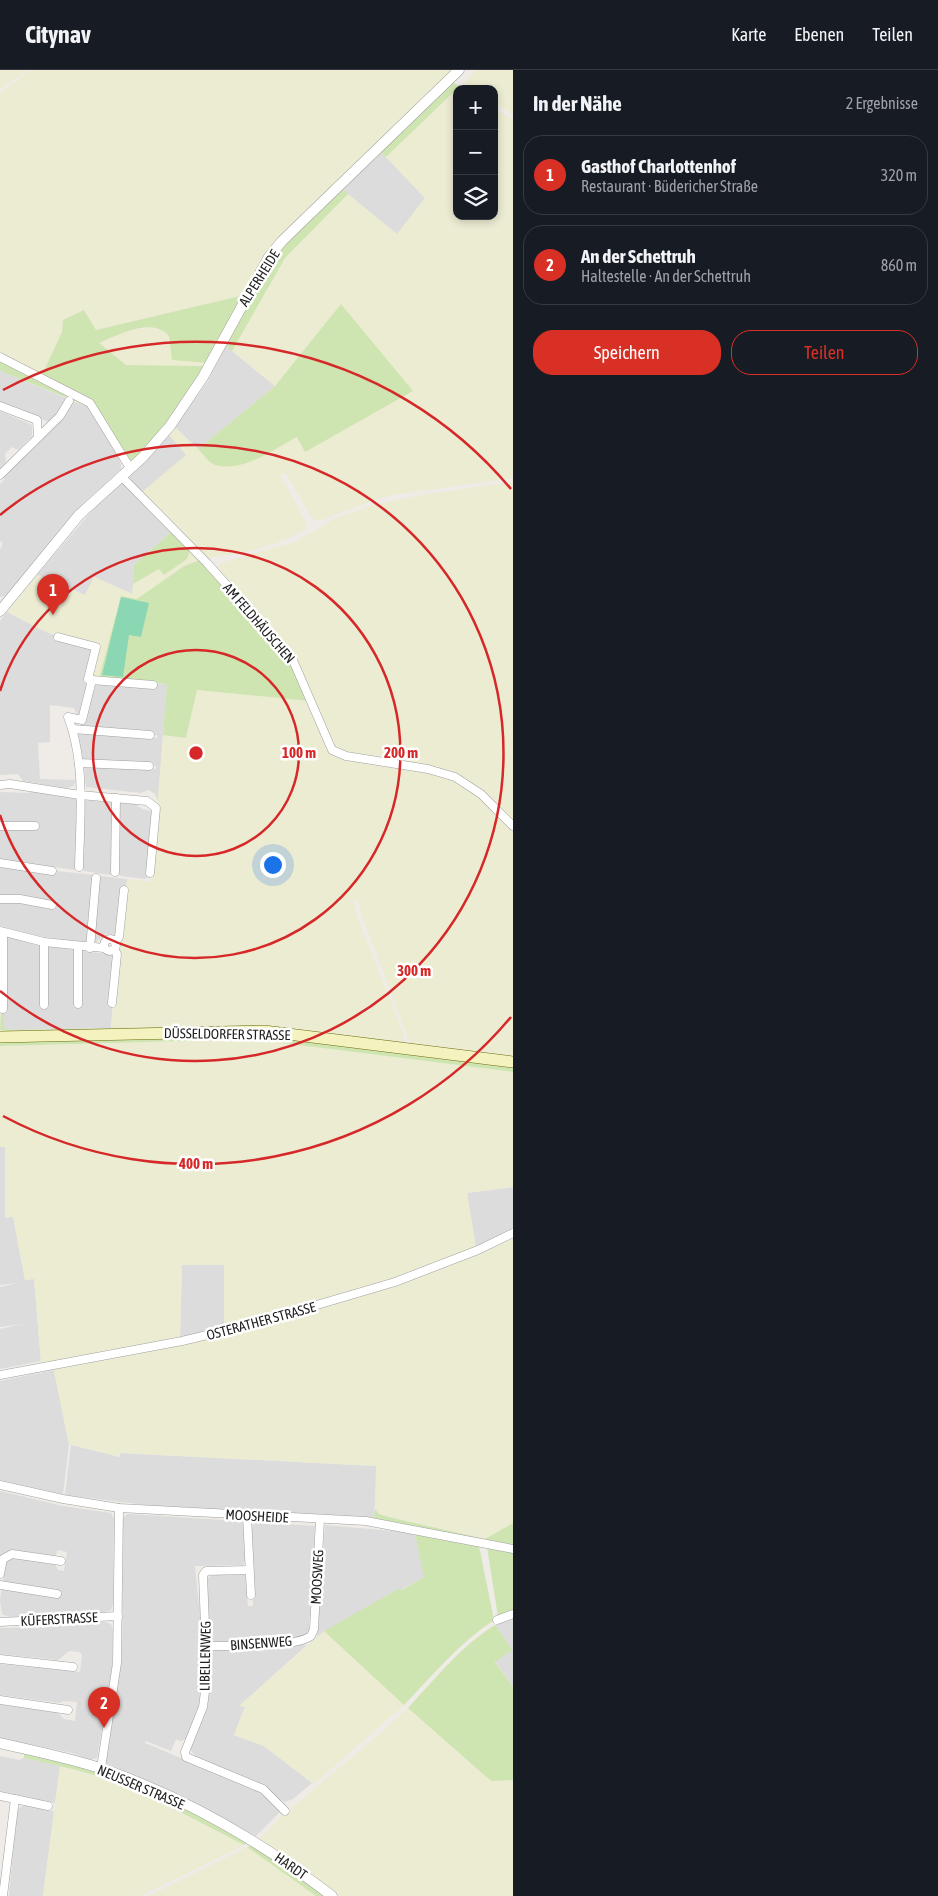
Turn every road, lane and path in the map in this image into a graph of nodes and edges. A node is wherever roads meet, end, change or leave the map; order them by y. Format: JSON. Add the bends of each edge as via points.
{"nodes":[{"id":1,"x":459,"y":70,"type":"edge"},
{"id":2,"x":0,"y":357,"type":"edge"},
{"id":3,"x":69,"y":401,"type":"dead end"},
{"id":4,"x":0,"y":406,"type":"edge"},
{"id":5,"x":37,"y":420,"type":"junction"},
{"id":6,"x":52,"y":425,"type":"junction"},
{"id":7,"x":38,"y":437,"type":"junction"},
{"id":8,"x":130,"y":468,"type":"junction"},
{"id":9,"x":0,"y":475,"type":"edge"},
{"id":10,"x":121,"y":476,"type":"junction"},
{"id":11,"x":1,"y":608,"type":"edge"},
{"id":12,"x":58,"y":637,"type":"dead end"},
{"id":13,"x":92,"y":680,"type":"junction"},
{"id":14,"x":153,"y":685,"type":"dead end"},
{"id":15,"x":73,"y":728,"type":"junction"},
{"id":16,"x":150,"y":736,"type":"dead end"},
{"id":17,"x":79,"y":764,"type":"junction"},
{"id":18,"x":149,"y":766,"type":"dead end"},
{"id":19,"x":0,"y":785,"type":"edge"},
{"id":20,"x":80,"y":795,"type":"junction"},
{"id":21,"x":116,"y":798,"type":"junction"},
{"id":22,"x":0,"y":826,"type":"edge"},
{"id":23,"x":35,"y":826,"type":"dead end"},
{"id":24,"x":513,"y":826,"type":"edge"},
{"id":25,"x":0,"y":863,"type":"edge"},
{"id":26,"x":79,"y":867,"type":"dead end"},
{"id":27,"x":52,"y":871,"type":"dead end"},
{"id":28,"x":115,"y":872,"type":"dead end"},
{"id":29,"x":150,"y":873,"type":"dead end"},
{"id":30,"x":96,"y":878,"type":"dead end"},
{"id":31,"x":124,"y":890,"type":"dead end"},
{"id":32,"x":0,"y":899,"type":"edge"},
{"id":33,"x":52,"y":905,"type":"dead end"},
{"id":34,"x":2,"y":932,"type":"edge"},
{"id":35,"x":44,"y":942,"type":"junction"},
{"id":36,"x":115,"y":946,"type":"junction"},
{"id":37,"x":78,"y":947,"type":"junction"},
{"id":38,"x":90,"y":948,"type":"junction"},
{"id":39,"x":112,"y":1003,"type":"dead end"},
{"id":40,"x":78,"y":1004,"type":"dead end"},
{"id":41,"x":44,"y":1005,"type":"dead end"},
{"id":42,"x":3,"y":1009,"type":"dead end"},
{"id":43,"x":0,"y":1036,"type":"edge"},
{"id":44,"x":513,"y":1062,"type":"edge"},
{"id":45,"x":513,"y":1233,"type":"edge"},
{"id":46,"x":0,"y":1375,"type":"edge"},
{"id":47,"x":0,"y":1485,"type":"edge"},
{"id":48,"x":119,"y":1508,"type":"junction"},
{"id":49,"x":247,"y":1516,"type":"junction"},
{"id":50,"x":320,"y":1520,"type":"junction"},
{"id":51,"x":513,"y":1549,"type":"edge"},
{"id":52,"x":1,"y":1559,"type":"edge"},
{"id":53,"x":61,"y":1561,"type":"dead end"},
{"id":54,"x":250,"y":1570,"type":"junction"},
{"id":55,"x":0,"y":1574,"type":"edge"},
{"id":56,"x":0,"y":1585,"type":"edge"},
{"id":57,"x":57,"y":1594,"type":"dead end"},
{"id":58,"x":250,"y":1594,"type":"dead end"},
{"id":59,"x":513,"y":1614,"type":"edge"},
{"id":60,"x":118,"y":1616,"type":"junction"},
{"id":61,"x":497,"y":1620,"type":"dead end"},
{"id":62,"x":0,"y":1622,"type":"edge"},
{"id":63,"x":313,"y":1634,"type":"joint"},
{"id":64,"x":206,"y":1646,"type":"junction"},
{"id":65,"x":0,"y":1659,"type":"edge"},
{"id":66,"x":74,"y":1667,"type":"dead end"},
{"id":67,"x":0,"y":1700,"type":"edge"},
{"id":68,"x":68,"y":1710,"type":"dead end"},
{"id":69,"x":0,"y":1743,"type":"edge"},
{"id":70,"x":101,"y":1768,"type":"junction"},
{"id":71,"x":0,"y":1796,"type":"edge"},
{"id":72,"x":15,"y":1799,"type":"junction"},
{"id":73,"x":48,"y":1806,"type":"dead end"},
{"id":74,"x":285,"y":1811,"type":"dead end"},
{"id":75,"x":248,"y":1837,"type":"joint"},
{"id":76,"x":3,"y":1896,"type":"edge"},
{"id":77,"x":332,"y":1896,"type":"edge"}],
"edges":[{"from":1,"to":8,"type":"street","name":"ALPERHEIDE","via":[[282,241],[260,272],[181,412],[164,435]]},
{"from":2,"to":8,"type":"street","via":[[90,402]]},
{"from":3,"to":6,"type":"street"},
{"from":4,"to":5,"type":"street"},
{"from":5,"to":6,"type":"street"},
{"from":5,"to":7,"type":"street"},
{"from":6,"to":7,"type":"street"},
{"from":7,"to":9,"type":"street"},
{"from":8,"to":10,"type":"street","name":"ALPERHEIDE"},
{"from":10,"to":11,"type":"street","name":"ALPERHEIDE","via":[[79,515]]},
{"from":10,"to":24,"type":"street","name":"AM FELDHÄUSCHEN","via":[[207,563],[292,658],[332,750],[346,756],[428,769],[455,777],[481,794]]},
{"from":12,"to":13,"type":"street","via":[[96,647],[88,678]]},
{"from":13,"to":14,"type":"street"},
{"from":13,"to":15,"type":"street","via":[[82,720],[68,717]]},
{"from":15,"to":16,"type":"street"},
{"from":15,"to":17,"type":"street"},
{"from":17,"to":18,"type":"street"},
{"from":17,"to":20,"type":"street"},
{"from":19,"to":20,"type":"street"},
{"from":20,"to":21,"type":"street"},
{"from":20,"to":26,"type":"street"},
{"from":21,"to":28,"type":"street"},
{"from":21,"to":29,"type":"street","via":[[147,801],[156,808]]},
{"from":22,"to":23,"type":"street"},
{"from":25,"to":27,"type":"street"},
{"from":30,"to":38,"type":"street"},
{"from":31,"to":36,"type":"street","via":[[119,937]]},
{"from":32,"to":33,"type":"street"},
{"from":34,"to":35,"type":"street"},
{"from":34,"to":42,"type":"street"},
{"from":35,"to":37,"type":"street"},
{"from":35,"to":41,"type":"street"},
{"from":36,"to":38,"type":"street","via":[[108,940],[104,948]]},
{"from":36,"to":39,"type":"street","via":[[118,954]]},
{"from":37,"to":38,"type":"street"},
{"from":37,"to":40,"type":"street"},
{"from":43,"to":44,"type":"main road","name":"DÜSSELDORFER STRASSE","via":[[222,1030],[264,1032]]},
{"from":45,"to":46,"type":"street","name":"OSTERATHER STRASSE","via":[[478,1250],[382,1286],[249,1325]]},
{"from":47,"to":48,"type":"street","name":"MOOSHEIDE"},
{"from":48,"to":49,"type":"street","name":"MOOSHEIDE"},
{"from":48,"to":60,"type":"street"},
{"from":49,"to":50,"type":"street","name":"MOOSHEIDE"},
{"from":49,"to":54,"type":"street"},
{"from":50,"to":51,"type":"street","name":"MOOSHEIDE","via":[[366,1521]]},
{"from":50,"to":63,"type":"street","name":"MOOSWEG"},
{"from":52,"to":53,"type":"street","via":[[12,1554]]},
{"from":52,"to":55,"type":"street"},
{"from":54,"to":58,"type":"street"},
{"from":54,"to":64,"type":"street","name":"LIBELLENWEG","via":[[206,1571],[203,1575]]},
{"from":56,"to":57,"type":"street"},
{"from":59,"to":61,"type":"street"},
{"from":60,"to":62,"type":"street","name":"KÜFERSTRASSE"},
{"from":60,"to":70,"type":"street","via":[[117,1663]]},
{"from":63,"to":64,"type":"street","name":"BINSENWEG","via":[[296,1641]]},
{"from":64,"to":74,"type":"street","name":"LIBELLENWEG","via":[[203,1707],[184,1752],[186,1757],[263,1789]]},
{"from":65,"to":66,"type":"street"},
{"from":67,"to":68,"type":"street"},
{"from":69,"to":70,"type":"street","name":"NEUSSER STRASSE"},
{"from":70,"to":75,"type":"street","name":"NEUSSER STRASSE"},
{"from":71,"to":72,"type":"street"},
{"from":72,"to":73,"type":"street"},
{"from":72,"to":76,"type":"street"},
{"from":75,"to":77,"type":"street","name":"HARDT"}]}
